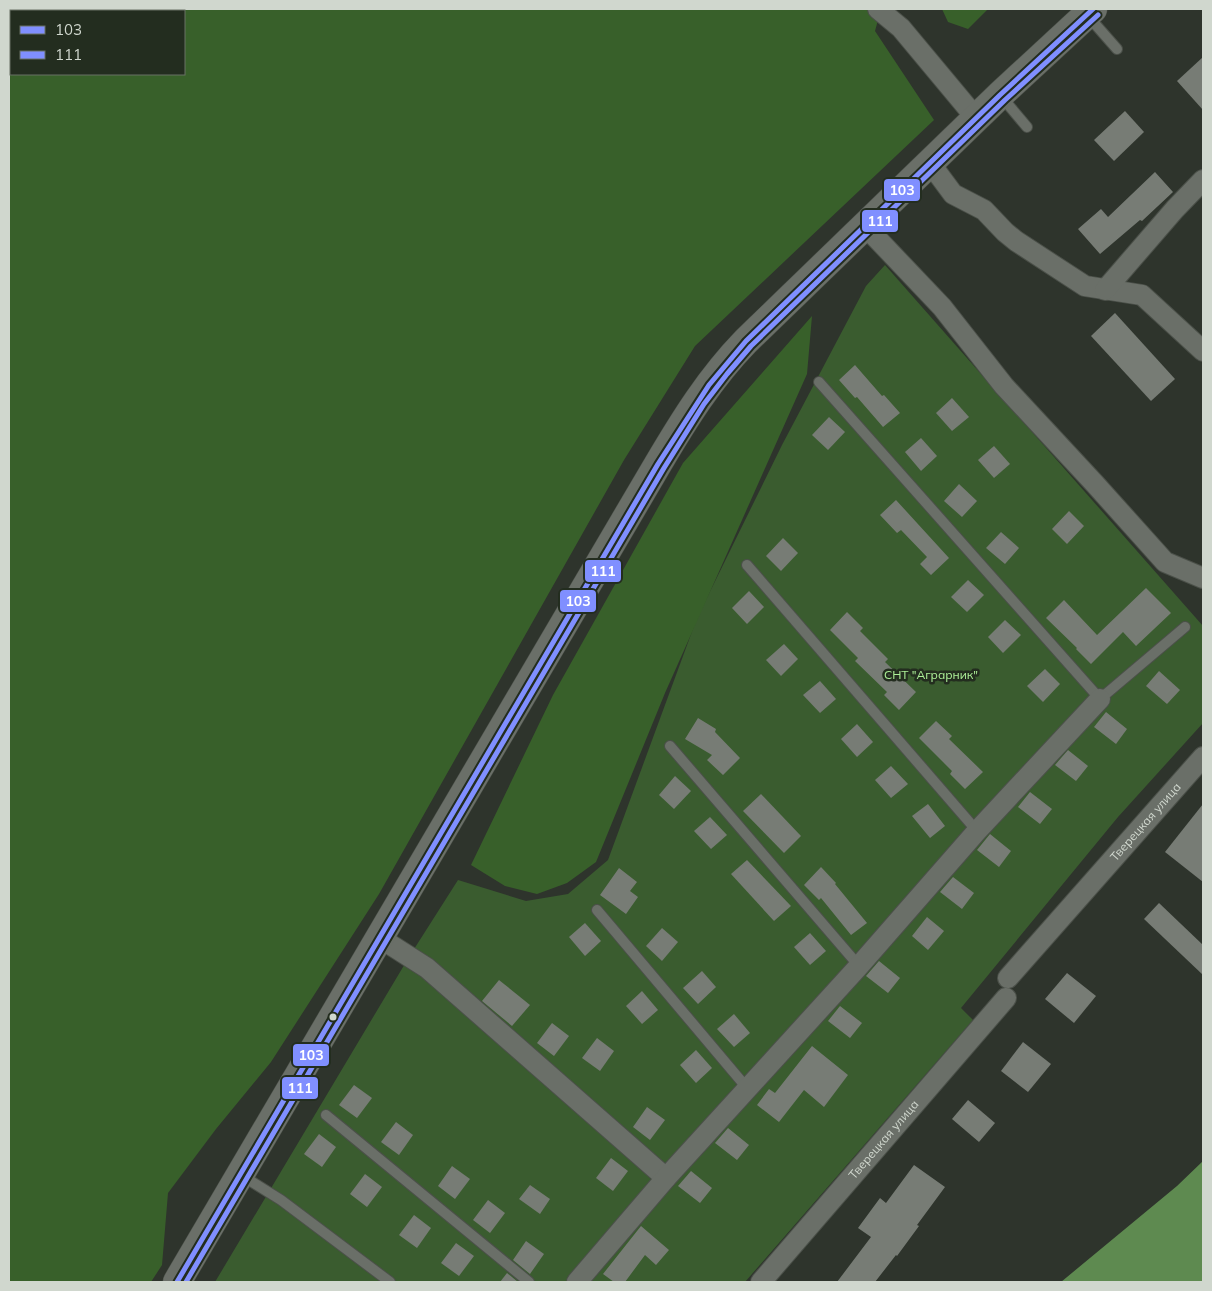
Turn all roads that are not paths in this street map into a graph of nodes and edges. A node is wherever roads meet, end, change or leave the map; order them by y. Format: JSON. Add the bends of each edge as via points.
{"nodes":[{"id":1,"x":878,"y":9,"type":"edge"},
{"id":2,"x":1090,"y":12,"type":"edge"},
{"id":3,"x":1117,"y":49,"type":"dead end"},
{"id":4,"x":1000,"y":95,"type":"junction"},
{"id":5,"x":976,"y":118,"type":"junction"},
{"id":6,"x":1027,"y":126,"type":"dead end"},
{"id":7,"x":930,"y":163,"type":"junction"},
{"id":8,"x":1203,"y":180,"type":"edge"},
{"id":9,"x":865,"y":226,"type":"junction"},
{"id":10,"x":1104,"y":290,"type":"junction"},
{"id":11,"x":1203,"y":351,"type":"edge"},
{"id":12,"x":819,"y":382,"type":"dead end"},
{"id":13,"x":747,"y":565,"type":"dead end"},
{"id":14,"x":1203,"y":578,"type":"edge"},
{"id":15,"x":1185,"y":627,"type":"dead end"},
{"id":16,"x":1100,"y":698,"type":"junction"},
{"id":17,"x":670,"y":746,"type":"dead end"},
{"id":18,"x":1203,"y":757,"type":"edge"},
{"id":19,"x":978,"y":831,"type":"junction"},
{"id":20,"x":596,"y":910,"type":"dead end"},
{"id":21,"x":380,"y":938,"type":"junction"},
{"id":22,"x":859,"y":966,"type":"junction"},
{"id":23,"x":747,"y":1088,"type":"junction"},
{"id":24,"x":326,"y":1115,"type":"dead end"},
{"id":25,"x":240,"y":1174,"type":"junction"},
{"id":26,"x":666,"y":1178,"type":"junction"},
{"id":27,"x":176,"y":1282,"type":"edge"},
{"id":28,"x":390,"y":1282,"type":"edge"},
{"id":29,"x":529,"y":1282,"type":"edge"},
{"id":30,"x":577,"y":1282,"type":"edge"},
{"id":31,"x":761,"y":1282,"type":"edge"}],
"edges":[{"from":1,"to":5,"type":"street","via":[[901,28]]},
{"from":2,"to":3,"type":"lane"},
{"from":2,"to":4,"type":"main road"},
{"from":4,"to":5,"type":"main road"},
{"from":4,"to":6,"type":"lane"},
{"from":5,"to":7,"type":"main road"},
{"from":7,"to":9,"type":"main road"},
{"from":7,"to":10,"type":"street","via":[[953,194],[984,210],[1016,241],[1085,286]]},
{"from":8,"to":10,"type":"street"},
{"from":9,"to":14,"type":"street","via":[[942,306],[1004,386],[1165,562]]},
{"from":9,"to":21,"type":"main road","via":[[734,354],[701,394]]},
{"from":10,"to":11,"type":"street","via":[[1142,295]]},
{"from":12,"to":16,"type":"lane"},
{"from":13,"to":19,"type":"lane"},
{"from":15,"to":16,"type":"lane"},
{"from":16,"to":19,"type":"street"},
{"from":17,"to":22,"type":"lane"},
{"from":18,"to":31,"type":"street","name":"Тверецкая улица"},
{"from":19,"to":22,"type":"street"},
{"from":20,"to":23,"type":"lane"},
{"from":21,"to":25,"type":"main road"},
{"from":21,"to":26,"type":"street","via":[[427,968]]},
{"from":22,"to":23,"type":"street"},
{"from":23,"to":26,"type":"street"},
{"from":24,"to":29,"type":"lane"},
{"from":25,"to":27,"type":"main road"},
{"from":25,"to":28,"type":"lane","via":[[281,1200]]},
{"from":26,"to":30,"type":"street"}]}
